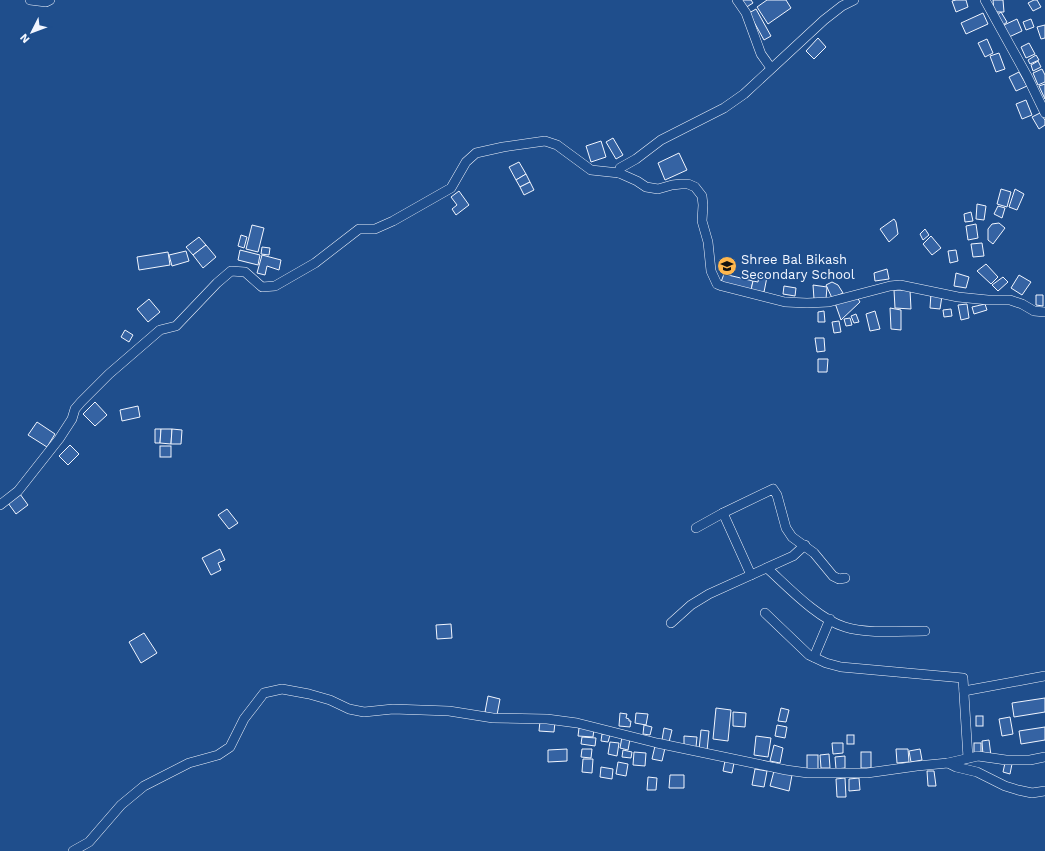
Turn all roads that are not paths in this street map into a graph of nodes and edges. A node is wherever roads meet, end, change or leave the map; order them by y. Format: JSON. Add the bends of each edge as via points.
{"nodes":[{"id":1,"x":30,"y":0,"type":"edge"},
{"id":2,"x":50,"y":0,"type":"edge"},
{"id":3,"x":737,"y":0,"type":"edge"},
{"id":4,"x":854,"y":0,"type":"edge"},
{"id":5,"x":985,"y":0,"type":"edge"},
{"id":6,"x":771,"y":68,"type":"junction"},
{"id":7,"x":1045,"y":113,"type":"edge"},
{"id":8,"x":619,"y":173,"type":"junction"},
{"id":9,"x":1045,"y":312,"type":"edge"},
{"id":10,"x":0,"y":505,"type":"edge"},
{"id":11,"x":723,"y":513,"type":"junction"},
{"id":12,"x":696,"y":528,"type":"dead end"},
{"id":13,"x":805,"y":545,"type":"junction"},
{"id":14,"x":766,"y":568,"type":"junction"},
{"id":15,"x":751,"y":575,"type":"junction"},
{"id":16,"x":845,"y":578,"type":"dead end"},
{"id":17,"x":765,"y":613,"type":"dead end"},
{"id":18,"x":830,"y":620,"type":"junction"},
{"id":19,"x":671,"y":623,"type":"dead end"},
{"id":20,"x":925,"y":631,"type":"dead end"},
{"id":21,"x":814,"y":657,"type":"junction"},
{"id":22,"x":1045,"y":676,"type":"edge"},
{"id":23,"x":964,"y":691,"type":"junction"},
{"id":24,"x":1045,"y":757,"type":"edge"},
{"id":25,"x":968,"y":758,"type":"junction"},
{"id":26,"x":948,"y":763,"type":"junction"},
{"id":27,"x":1045,"y":791,"type":"edge"},
{"id":28,"x":73,"y":851,"type":"edge"}],
"edges":[{"from":1,"to":2,"type":"street"},
{"from":3,"to":6,"type":"street","via":[[746,14],[761,54]]},
{"from":4,"to":6,"type":"street","via":[[824,20]]},
{"from":5,"to":7,"type":"street"},
{"from":6,"to":8,"type":"street","via":[[744,94],[724,108],[661,140],[620,168]]},
{"from":8,"to":9,"type":"street","via":[[652,189],[688,184],[700,191],[703,205],[702,221],[708,242],[711,272],[716,284],[722,286],[785,302],[807,303],[829,302],[890,286],[900,286],[958,297],[1010,300],[1034,311]]},
{"from":8,"to":10,"type":"street","via":[[591,170],[561,148],[545,141],[476,153],[466,162],[451,188],[393,221],[375,229],[359,229],[315,263],[275,286],[262,287],[246,272],[231,271],[176,326],[160,330],[81,402],[59,439],[18,491]]},
{"from":11,"to":12,"type":"street"},
{"from":11,"to":13,"type":"street","via":[[773,489],[786,528],[792,537]]},
{"from":11,"to":15,"type":"street"},
{"from":13,"to":14,"type":"street","via":[[793,556]]},
{"from":13,"to":16,"type":"street","via":[[833,576]]},
{"from":14,"to":15,"type":"street"},
{"from":14,"to":18,"type":"street"},
{"from":15,"to":19,"type":"street","via":[[709,594],[691,605]]},
{"from":17,"to":21,"type":"street"},
{"from":18,"to":20,"type":"street","via":[[844,627],[860,630]]},
{"from":18,"to":21,"type":"street"},
{"from":21,"to":23,"type":"street","via":[[841,667],[963,678]]},
{"from":22,"to":23,"type":"street"},
{"from":23,"to":25,"type":"street"},
{"from":24,"to":25,"type":"street","via":[[1030,760],[978,756]]},
{"from":25,"to":26,"type":"street"},
{"from":26,"to":27,"type":"street","via":[[977,772],[1018,790],[1032,793]]},
{"from":26,"to":28,"type":"street","via":[[867,773],[808,773],[657,743],[577,722],[493,718],[449,711],[393,709],[364,712],[309,694],[282,689],[264,693],[244,719],[230,747],[218,756],[188,763],[144,786],[121,805],[89,842]]}]}
